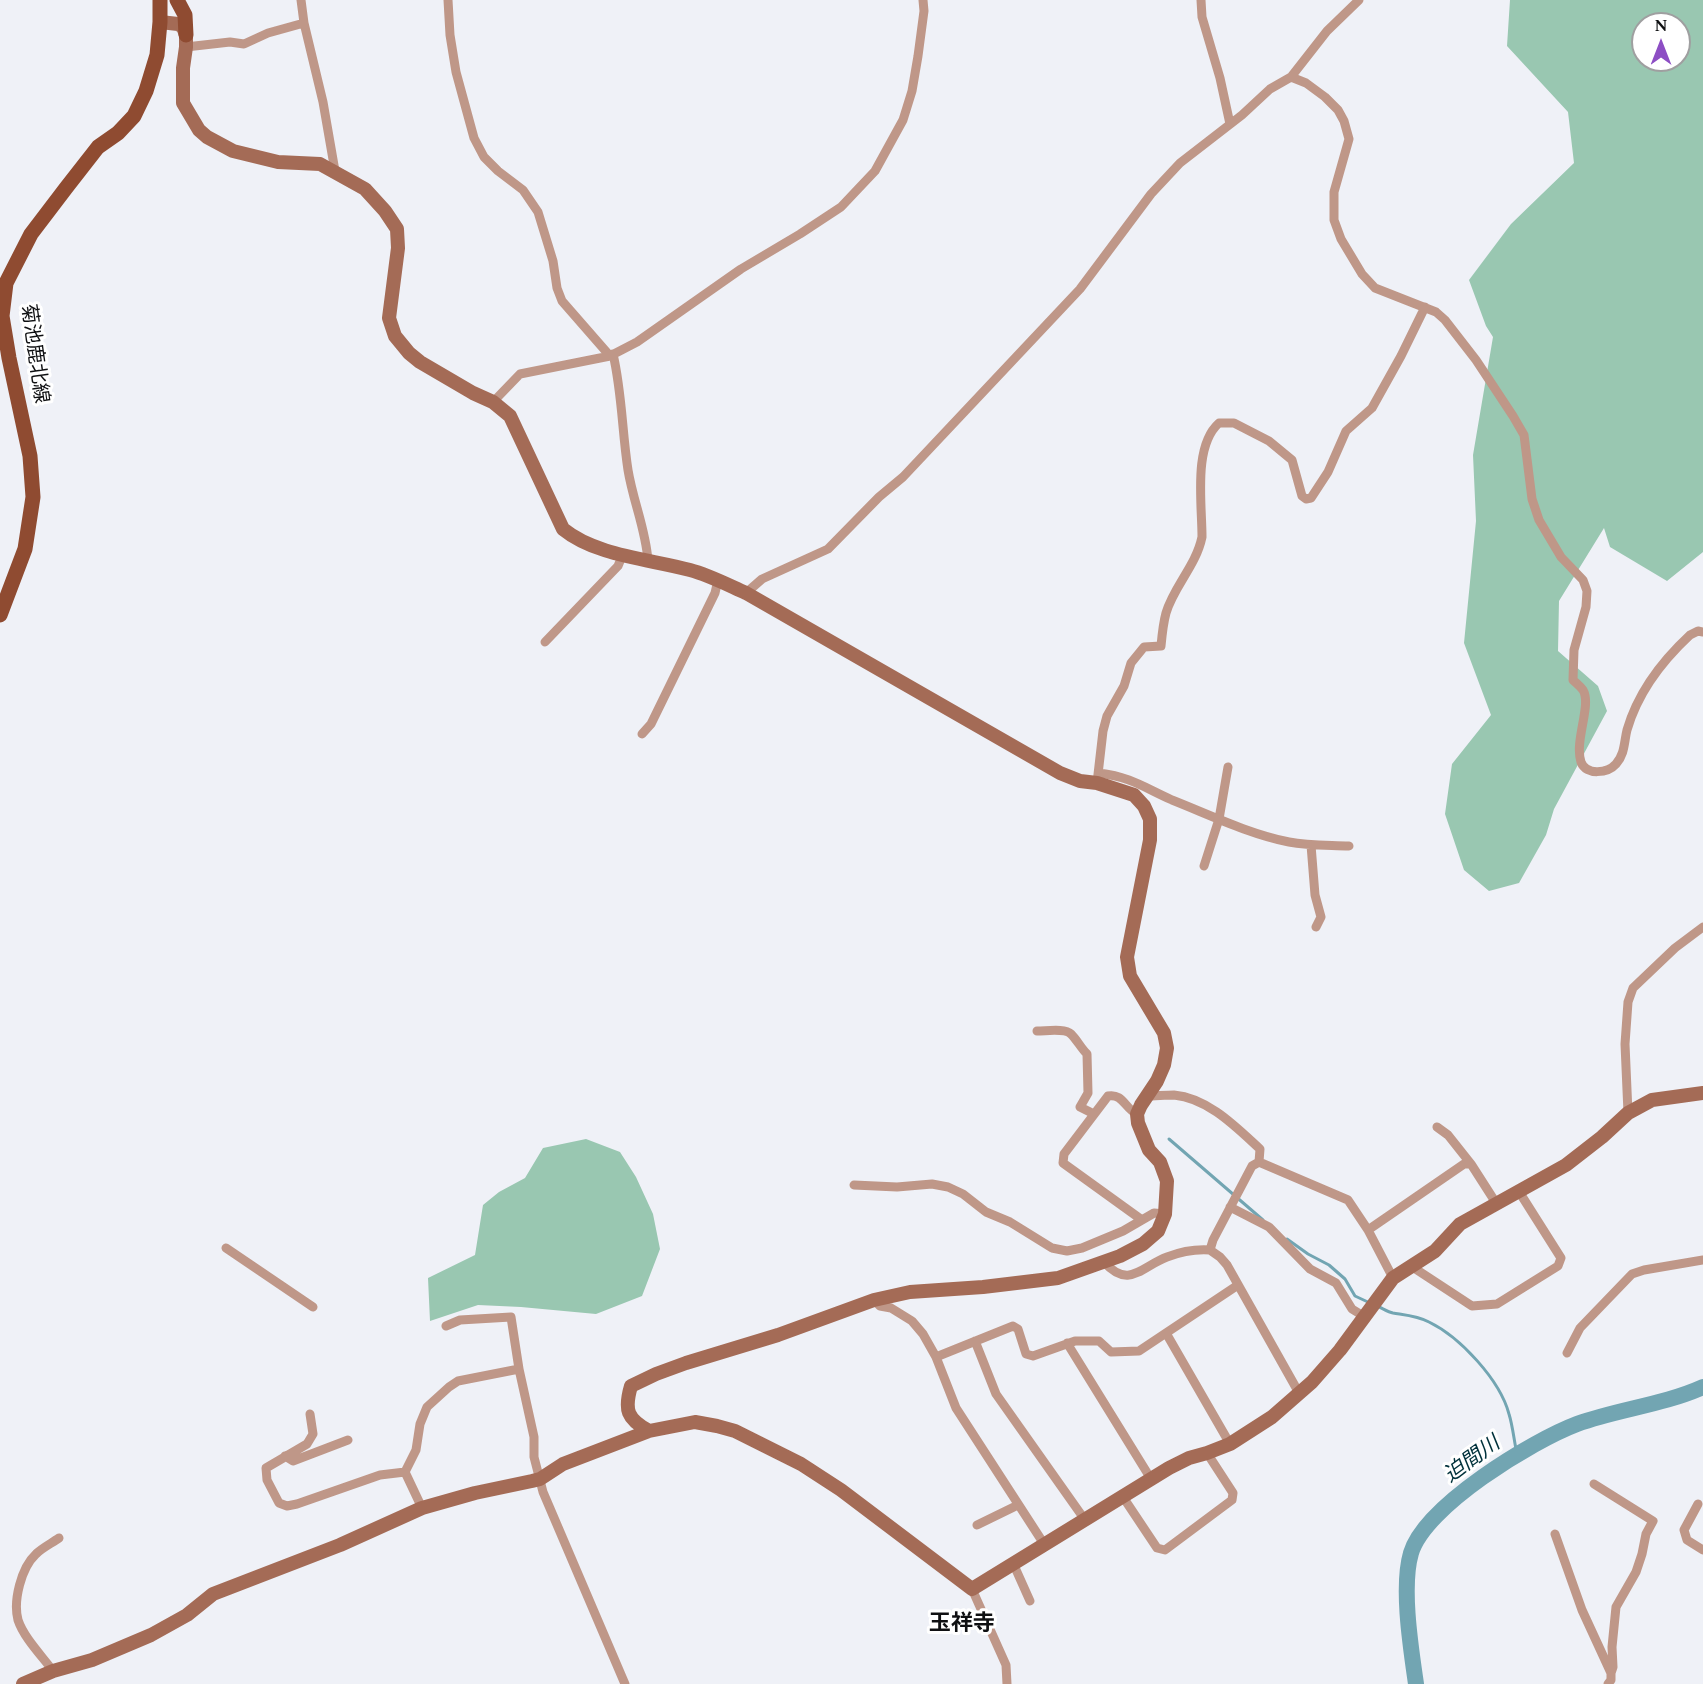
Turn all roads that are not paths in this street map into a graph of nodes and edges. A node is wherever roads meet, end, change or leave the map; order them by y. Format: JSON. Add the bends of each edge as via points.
{"nodes":[{"id":1,"x":160,"y":0,"type":"edge"},
{"id":2,"x":177,"y":0,"type":"edge"},
{"id":3,"x":301,"y":0,"type":"edge"},
{"id":4,"x":448,"y":0,"type":"edge"},
{"id":5,"x":923,"y":0,"type":"edge"},
{"id":6,"x":1202,"y":0,"type":"edge"},
{"id":7,"x":1359,"y":0,"type":"edge"},
{"id":8,"x":160,"y":22,"type":"junction"},
{"id":9,"x":304,"y":23,"type":"junction"},
{"id":10,"x":186,"y":41,"type":"junction"},
{"id":11,"x":1291,"y":77,"type":"junction"},
{"id":12,"x":1230,"y":124,"type":"junction"},
{"id":13,"x":335,"y":171,"type":"junction"},
{"id":14,"x":1425,"y":308,"type":"junction"},
{"id":15,"x":612,"y":355,"type":"junction"},
{"id":16,"x":493,"y":402,"type":"junction"},
{"id":17,"x":623,"y":554,"type":"junction"},
{"id":18,"x":648,"y":561,"type":"junction"},
{"id":19,"x":718,"y":580,"type":"junction"},
{"id":20,"x":746,"y":593,"type":"junction"},
{"id":21,"x":0,"y":615,"type":"edge"},
{"id":22,"x":1703,"y":633,"type":"edge"},
{"id":23,"x":545,"y":642,"type":"dead end"},
{"id":24,"x":642,"y":734,"type":"dead end"},
{"id":25,"x":1228,"y":767,"type":"dead end"},
{"id":26,"x":1098,"y":778,"type":"junction"},
{"id":27,"x":1219,"y":819,"type":"junction"},
{"id":28,"x":1311,"y":845,"type":"junction"},
{"id":29,"x":1349,"y":846,"type":"dead end"},
{"id":30,"x":1204,"y":866,"type":"dead end"},
{"id":31,"x":1316,"y":927,"type":"dead end"},
{"id":32,"x":1703,"y":927,"type":"edge"},
{"id":33,"x":1038,"y":1030,"type":"dead end"},
{"id":34,"x":1703,"y":1093,"type":"edge"},
{"id":35,"x":1146,"y":1096,"type":"junction"},
{"id":36,"x":1628,"y":1113,"type":"junction"},
{"id":37,"x":1094,"y":1114,"type":"junction"},
{"id":38,"x":1137,"y":1114,"type":"junction"},
{"id":39,"x":1437,"y":1127,"type":"dead end"},
{"id":40,"x":1259,"y":1162,"type":"junction"},
{"id":41,"x":1471,"y":1164,"type":"junction"},
{"id":42,"x":854,"y":1185,"type":"dead end"},
{"id":43,"x":1518,"y":1190,"type":"junction"},
{"id":44,"x":1496,"y":1203,"type":"junction"},
{"id":45,"x":1230,"y":1207,"type":"junction"},
{"id":46,"x":1165,"y":1214,"type":"junction"},
{"id":47,"x":1142,"y":1220,"type":"junction"},
{"id":48,"x":1368,"y":1230,"type":"junction"},
{"id":49,"x":226,"y":1248,"type":"dead end"},
{"id":50,"x":1210,"y":1250,"type":"junction"},
{"id":51,"x":1703,"y":1260,"type":"edge"},
{"id":52,"x":1104,"y":1262,"type":"junction"},
{"id":53,"x":1411,"y":1266,"type":"junction"},
{"id":54,"x":1393,"y":1278,"type":"junction"},
{"id":55,"x":1238,"y":1285,"type":"junction"},
{"id":56,"x":874,"y":1300,"type":"junction"},
{"id":57,"x":313,"y":1307,"type":"dead end"},
{"id":58,"x":1365,"y":1317,"type":"junction"},
{"id":59,"x":446,"y":1326,"type":"dead end"},
{"id":60,"x":1166,"y":1333,"type":"junction"},
{"id":61,"x":975,"y":1341,"type":"junction"},
{"id":62,"x":1067,"y":1343,"type":"junction"},
{"id":63,"x":1567,"y":1353,"type":"dead end"},
{"id":64,"x":936,"y":1357,"type":"junction"},
{"id":65,"x":519,"y":1369,"type":"junction"},
{"id":66,"x":1299,"y":1393,"type":"junction"},
{"id":67,"x":310,"y":1414,"type":"dead end"},
{"id":68,"x":649,"y":1431,"type":"junction"},
{"id":69,"x":348,"y":1440,"type":"dead end"},
{"id":70,"x":1230,"y":1444,"type":"junction"},
{"id":71,"x":1207,"y":1453,"type":"junction"},
{"id":72,"x":285,"y":1456,"type":"junction"},
{"id":73,"x":405,"y":1472,"type":"junction"},
{"id":74,"x":540,"y":1479,"type":"junction"},
{"id":75,"x":1151,"y":1479,"type":"junction"},
{"id":76,"x":1594,"y":1484,"type":"dead end"},
{"id":77,"x":1123,"y":1497,"type":"junction"},
{"id":78,"x":1698,"y":1504,"type":"dead end"},
{"id":79,"x":1018,"y":1505,"type":"junction"},
{"id":80,"x":422,"y":1508,"type":"junction"},
{"id":81,"x":1085,"y":1520,"type":"junction"},
{"id":82,"x":976,"y":1526,"type":"dead end"},
{"id":83,"x":1555,"y":1534,"type":"dead end"},
{"id":84,"x":59,"y":1538,"type":"dead end"},
{"id":85,"x":1044,"y":1544,"type":"junction"},
{"id":86,"x":1703,"y":1550,"type":"edge"},
{"id":87,"x":1012,"y":1563,"type":"junction"},
{"id":88,"x":972,"y":1589,"type":"junction"},
{"id":89,"x":1030,"y":1601,"type":"dead end"},
{"id":90,"x":53,"y":1671,"type":"junction"},
{"id":91,"x":1611,"y":1672,"type":"junction"},
{"id":92,"x":23,"y":1684,"type":"edge"},
{"id":93,"x":625,"y":1684,"type":"edge"},
{"id":94,"x":1007,"y":1684,"type":"edge"},
{"id":95,"x":1608,"y":1684,"type":"edge"}],
"edges":[{"from":1,"to":8,"type":"main road","name":"菊池鹿北線"},
{"from":2,"to":10,"type":"main road","via":[[185,15]]},
{"from":3,"to":9,"type":"street"},
{"from":4,"to":15,"type":"street","via":[[456,72],[474,138],[484,157],[523,190],[538,212],[562,301]]},
{"from":5,"to":15,"type":"street","via":[[912,91],[903,120],[875,171],[841,207],[741,269],[638,342]]},
{"from":6,"to":12,"type":"street","via":[[1202,17]]},
{"from":7,"to":11,"type":"street","via":[[1327,31]]},
{"from":8,"to":10,"type":"street","via":[[183,27]]},
{"from":8,"to":21,"type":"main road","name":"菊池鹿北線","via":[[157,56],[134,116],[98,147],[66,188],[31,234],[6,283],[2,316],[30,456],[33,497],[25,549]]},
{"from":9,"to":10,"type":"street","via":[[244,44]]},
{"from":9,"to":13,"type":"street"},
{"from":10,"to":13,"type":"street","via":[[183,103],[207,137],[233,151],[278,162],[320,164]]},
{"from":11,"to":12,"type":"street","via":[[1270,89]]},
{"from":11,"to":14,"type":"street","via":[[1325,97],[1344,121],[1349,139],[1334,192],[1334,220],[1341,239],[1375,288]]},
{"from":12,"to":20,"type":"street","via":[[1180,163],[1158,186],[1080,290],[903,477],[828,549],[762,579]]},
{"from":13,"to":16,"type":"street","via":[[364,189],[397,229],[389,318],[395,336],[420,362]]},
{"from":14,"to":22,"type":"street","via":[[1445,320],[1524,435],[1532,499],[1539,520],[1587,591],[1574,650],[1573,680],[1585,698],[1579,742],[1585,769],[1606,771],[1615,765],[1623,753],[1627,730],[1646,685],[1690,635]]},
{"from":14,"to":26,"type":"street","via":[[1372,408],[1346,431],[1328,472],[1311,498],[1306,500],[1302,496],[1292,460],[1269,441],[1234,423],[1219,423],[1211,431],[1202,457],[1200,545],[1166,612],[1161,646],[1144,647],[1131,663],[1124,686],[1107,716]]},
{"from":15,"to":16,"type":"street","via":[[520,374]]},
{"from":15,"to":18,"type":"street","via":[[628,470]]},
{"from":16,"to":17,"type":"street","via":[[510,416],[563,529],[574,537]]},
{"from":17,"to":18,"type":"street"},
{"from":17,"to":23,"type":"street","via":[[618,566]]},
{"from":18,"to":19,"type":"street"},
{"from":19,"to":20,"type":"street"},
{"from":19,"to":24,"type":"street","via":[[651,724]]},
{"from":20,"to":26,"type":"street","via":[[1059,773],[1080,781]]},
{"from":25,"to":27,"type":"street"},
{"from":26,"to":27,"type":"street","via":[[1135,781]]},
{"from":26,"to":35,"type":"street","via":[[1134,795],[1150,819],[1150,840],[1127,957],[1130,976],[1164,1033],[1167,1048],[1164,1065]]},
{"from":27,"to":28,"type":"street"},
{"from":27,"to":30,"type":"street"},
{"from":28,"to":29,"type":"street"},
{"from":28,"to":31,"type":"street","via":[[1315,895],[1321,916]]},
{"from":32,"to":36,"type":"street","via":[[1634,988],[1628,1002]]},
{"from":33,"to":37,"type":"street","via":[[1067,1031],[1087,1054],[1088,1093],[1080,1107]]},
{"from":34,"to":36,"type":"street","via":[[1652,1100]]},
{"from":35,"to":38,"type":"street"},
{"from":35,"to":40,"type":"street","via":[[1174,1095],[1214,1110],[1260,1149]]},
{"from":36,"to":43,"type":"street","via":[[1566,1165]]},
{"from":37,"to":38,"type":"street","via":[[1111,1095],[1121,1098]]},
{"from":37,"to":47,"type":"street","via":[[1064,1154],[1063,1163]]},
{"from":38,"to":46,"type":"street","via":[[1149,1150],[1160,1162],[1167,1181]]},
{"from":39,"to":41,"type":"street"},
{"from":40,"to":45,"type":"street","via":[[1252,1166]]},
{"from":40,"to":48,"type":"street","via":[[1348,1200]]},
{"from":41,"to":44,"type":"street"},
{"from":41,"to":48,"type":"street","via":[[1464,1164]]},
{"from":42,"to":47,"type":"street","via":[[948,1187],[1052,1248],[1067,1251],[1092,1244]]},
{"from":43,"to":44,"type":"street"},
{"from":43,"to":53,"type":"street","via":[[1561,1258],[1558,1266],[1497,1304],[1472,1306]]},
{"from":44,"to":53,"type":"street","via":[[1460,1224],[1435,1251]]},
{"from":45,"to":50,"type":"street"},
{"from":45,"to":58,"type":"street","via":[[1269,1227],[1310,1269],[1336,1283],[1352,1309]]},
{"from":46,"to":47,"type":"street","via":[[1154,1213]]},
{"from":46,"to":52,"type":"street","via":[[1158,1231],[1143,1244]]},
{"from":48,"to":54,"type":"street"},
{"from":49,"to":57,"type":"street"},
{"from":50,"to":52,"type":"street","via":[[1166,1257],[1132,1275],[1119,1274]]},
{"from":50,"to":55,"type":"street","via":[[1227,1265]]},
{"from":51,"to":63,"type":"street","via":[[1632,1274],[1580,1328]]},
{"from":52,"to":56,"type":"street","via":[[1040,1282],[910,1292]]},
{"from":53,"to":54,"type":"street"},
{"from":54,"to":58,"type":"street"},
{"from":55,"to":60,"type":"street"},
{"from":55,"to":66,"type":"street"},
{"from":56,"to":64,"type":"street","via":[[912,1321]]},
{"from":56,"to":68,"type":"street","via":[[686,1363],[631,1386],[628,1413],[636,1424]]},
{"from":58,"to":66,"type":"street"},
{"from":59,"to":65,"type":"street","via":[[460,1320],[511,1317]]},
{"from":60,"to":62,"type":"street","via":[[1139,1351],[1111,1352],[1099,1341]]},
{"from":60,"to":70,"type":"street"},
{"from":61,"to":62,"type":"street","via":[[1012,1326],[1018,1329],[1026,1354],[1033,1356]]},
{"from":61,"to":64,"type":"street"},
{"from":61,"to":81,"type":"street","via":[[996,1394]]},
{"from":62,"to":75,"type":"street"},
{"from":64,"to":79,"type":"street","via":[[956,1408]]},
{"from":65,"to":73,"type":"street","via":[[458,1381],[449,1387],[427,1407],[416,1450]]},
{"from":65,"to":74,"type":"street"},
{"from":66,"to":70,"type":"street","via":[[1272,1417]]},
{"from":67,"to":72,"type":"street","via":[[313,1434],[307,1444]]},
{"from":68,"to":74,"type":"street","via":[[563,1464]]},
{"from":68,"to":88,"type":"street","via":[[695,1422],[735,1431],[759,1442],[842,1490]]},
{"from":69,"to":72,"type":"street","via":[[293,1461]]},
{"from":70,"to":71,"type":"street"},
{"from":71,"to":75,"type":"street","via":[[1189,1458]]},
{"from":71,"to":77,"type":"street","via":[[1233,1493],[1232,1500],[1165,1550],[1157,1548]]},
{"from":72,"to":73,"type":"street","via":[[266,1468],[273,1493],[279,1503],[287,1506],[381,1475]]},
{"from":73,"to":80,"type":"street"},
{"from":74,"to":80,"type":"street"},
{"from":74,"to":93,"type":"street"},
{"from":75,"to":77,"type":"street"},
{"from":76,"to":91,"type":"street","via":[[1653,1521],[1636,1572],[1616,1607]]},
{"from":77,"to":81,"type":"street"},
{"from":78,"to":86,"type":"street","via":[[1684,1530],[1687,1540]]},
{"from":79,"to":82,"type":"street"},
{"from":79,"to":85,"type":"street"},
{"from":80,"to":90,"type":"street","via":[[340,1545],[213,1594],[187,1616],[151,1635],[92,1660]]},
{"from":81,"to":85,"type":"street"},
{"from":83,"to":91,"type":"street","via":[[1582,1610]]},
{"from":84,"to":90,"type":"street","via":[[34,1555],[21,1579],[17,1597],[18,1620]]},
{"from":85,"to":87,"type":"street"},
{"from":87,"to":88,"type":"street"},
{"from":87,"to":89,"type":"street"},
{"from":88,"to":94,"type":"street","via":[[1006,1665]]},
{"from":90,"to":92,"type":"street"},
{"from":91,"to":95,"type":"street"}]}
